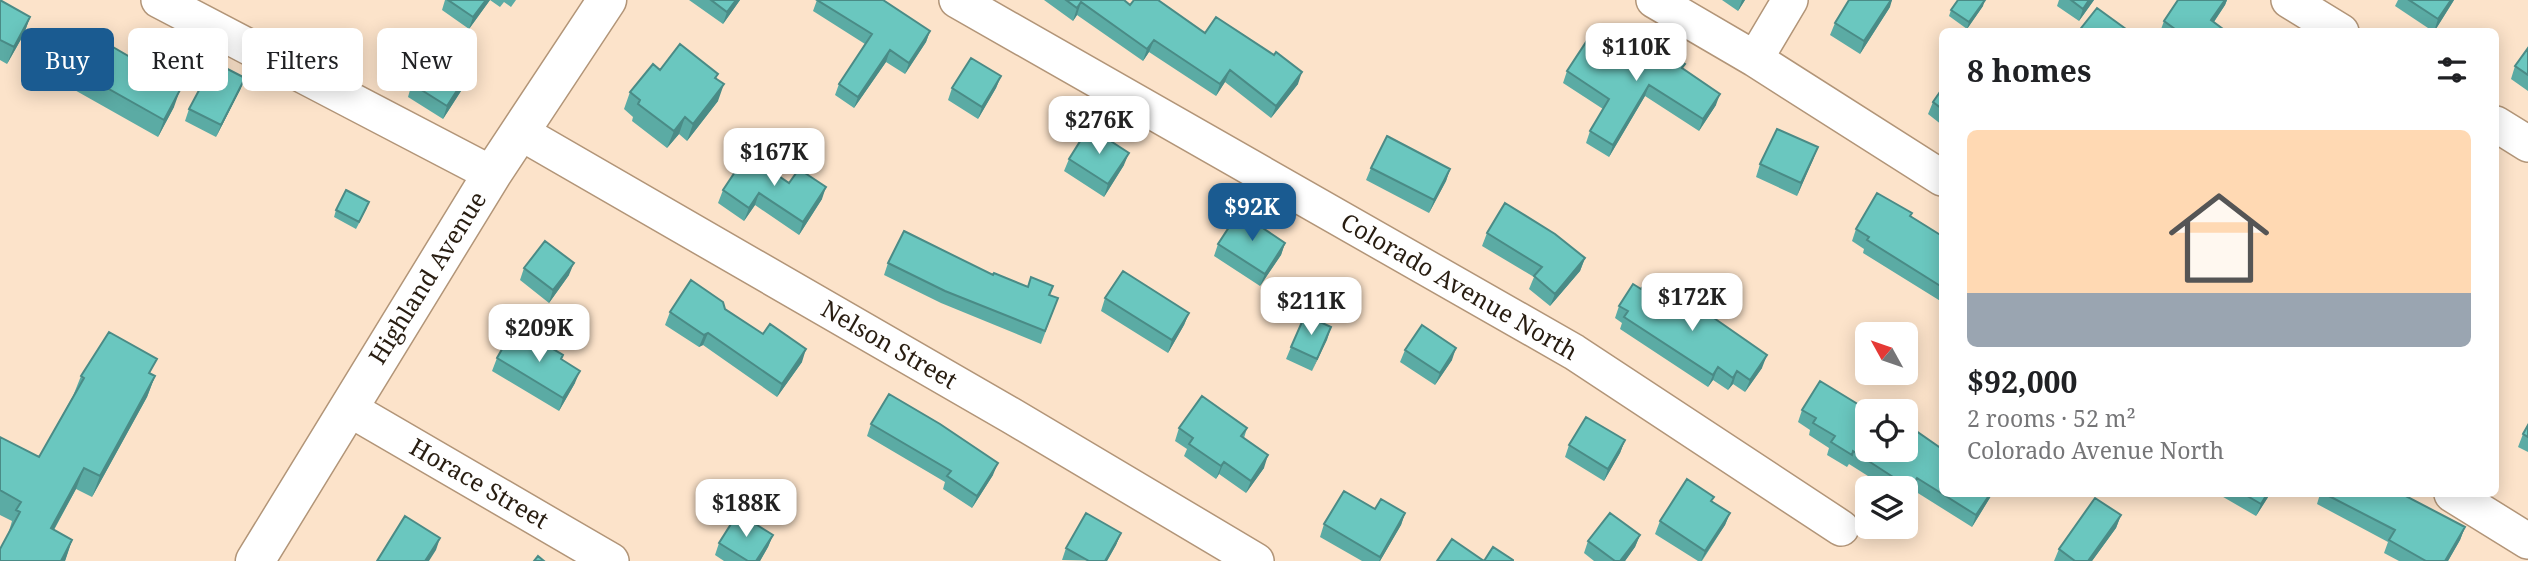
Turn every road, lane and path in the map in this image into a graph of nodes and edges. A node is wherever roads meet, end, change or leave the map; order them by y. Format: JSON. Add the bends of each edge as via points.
{"nodes":[{"id":1,"x":159,"y":0,"type":"edge"},
{"id":2,"x":607,"y":0,"type":"edge"},
{"id":3,"x":957,"y":0,"type":"edge"},
{"id":4,"x":1654,"y":0,"type":"edge"},
{"id":5,"x":1790,"y":0,"type":"edge"},
{"id":6,"x":2289,"y":0,"type":"edge"},
{"id":7,"x":2334,"y":28,"type":"edge"},
{"id":8,"x":1755,"y":60,"type":"junction"},
{"id":9,"x":2499,"y":126,"type":"edge"},
{"id":10,"x":520,"y":132,"type":"junction"},
{"id":11,"x":2528,"y":144,"type":"edge"},
{"id":12,"x":492,"y":174,"type":"junction"},
{"id":13,"x":1939,"y":176,"type":"edge"},
{"id":14,"x":348,"y":408,"type":"junction"},
{"id":15,"x":2457,"y":497,"type":"edge"},
{"id":16,"x":1841,"y":528,"type":"dead end"},
{"id":17,"x":2528,"y":541,"type":"edge"},
{"id":18,"x":255,"y":561,"type":"edge"},
{"id":19,"x":611,"y":561,"type":"edge"},
{"id":20,"x":1256,"y":561,"type":"edge"}],
"edges":[{"from":1,"to":12,"type":"street"},
{"from":2,"to":10,"type":"street","name":"Highland Avenue"},
{"from":3,"to":16,"type":"street","name":"Colorado Avenue North","via":[[1574,352]]},
{"from":4,"to":8,"type":"street"},
{"from":5,"to":8,"type":"street"},
{"from":6,"to":7,"type":"street"},
{"from":8,"to":13,"type":"street"},
{"from":9,"to":11,"type":"street"},
{"from":10,"to":12,"type":"street","name":"Highland Avenue"},
{"from":10,"to":20,"type":"street","name":"Nelson Street"},
{"from":12,"to":14,"type":"street","name":"Highland Avenue"},
{"from":14,"to":18,"type":"street","name":"Highland Avenue"},
{"from":14,"to":19,"type":"street","name":"Horace Street"},
{"from":15,"to":17,"type":"street"}]}
